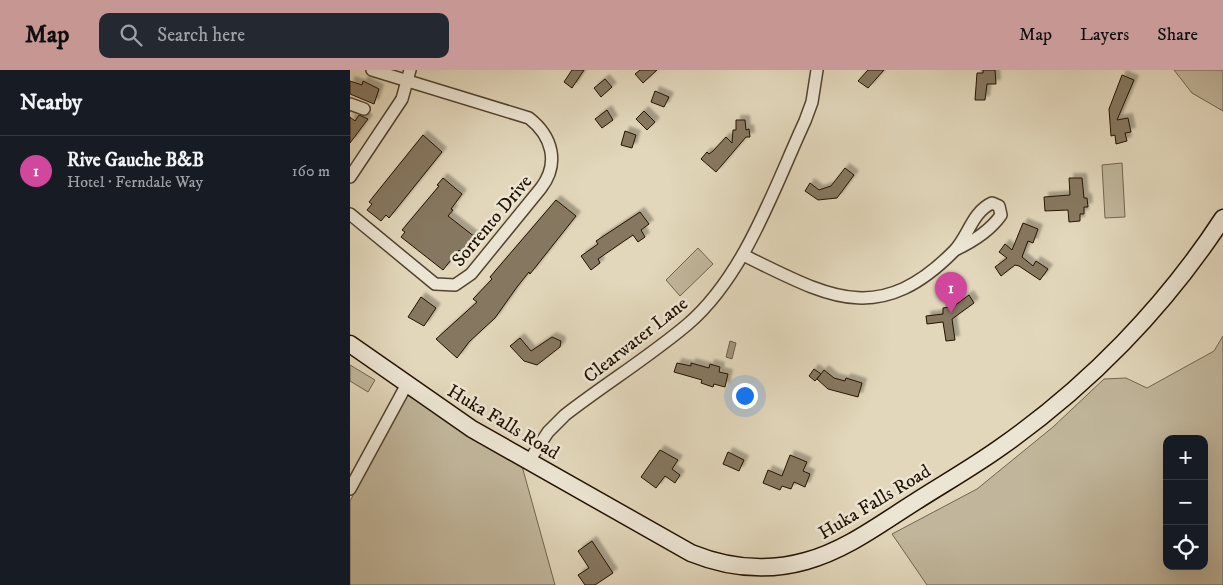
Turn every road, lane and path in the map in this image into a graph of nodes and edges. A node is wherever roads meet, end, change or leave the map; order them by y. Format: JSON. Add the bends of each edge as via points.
{"nodes":[{"id":1,"x":372,"y":70,"type":"edge"},
{"id":2,"x":817,"y":70,"type":"edge"},
{"id":3,"x":409,"y":75,"type":"edge"},
{"id":4,"x":350,"y":104,"type":"edge"},
{"id":5,"x":364,"y":109,"type":"dead end"},
{"id":6,"x":350,"y":177,"type":"edge"},
{"id":7,"x":350,"y":214,"type":"edge"},
{"id":8,"x":1223,"y":218,"type":"edge"},
{"id":9,"x":955,"y":250,"type":"dead end"},
{"id":10,"x":743,"y":255,"type":"junction"},
{"id":11,"x":350,"y":344,"type":"edge"},
{"id":12,"x":408,"y":384,"type":"junction"},
{"id":13,"x":529,"y":461,"type":"junction"},
{"id":14,"x":350,"y":489,"type":"edge"}],
"edges":[{"from":1,"to":3,"type":"street","name":"Sorrento Drive"},
{"from":2,"to":10,"type":"street","name":"Clearwater Lane","via":[[812,102],[805,120]]},
{"from":3,"to":6,"type":"street","via":[[402,99]]},
{"from":3,"to":7,"type":"street","name":"Sorrento Drive","via":[[528,118],[548,139],[552,157],[550,173],[471,274],[455,285],[435,284]]},
{"from":4,"to":5,"type":"street"},
{"from":8,"to":13,"type":"street","name":"Huka Falls Road","via":[[1162,302],[1060,400],[1001,447],[854,540],[820,556],[768,567],[745,567],[709,560],[667,540]]},
{"from":9,"to":10,"type":"street","via":[[920,278],[897,291],[858,298],[844,298],[816,290]]},
{"from":10,"to":13,"type":"street","name":"Clearwater Lane","via":[[715,295],[688,324],[565,415],[548,432]]},
{"from":11,"to":12,"type":"street","name":"Huka Falls Road"},
{"from":12,"to":13,"type":"street","name":"Huka Falls Road","via":[[472,429]]},
{"from":12,"to":14,"type":"street"}]}
